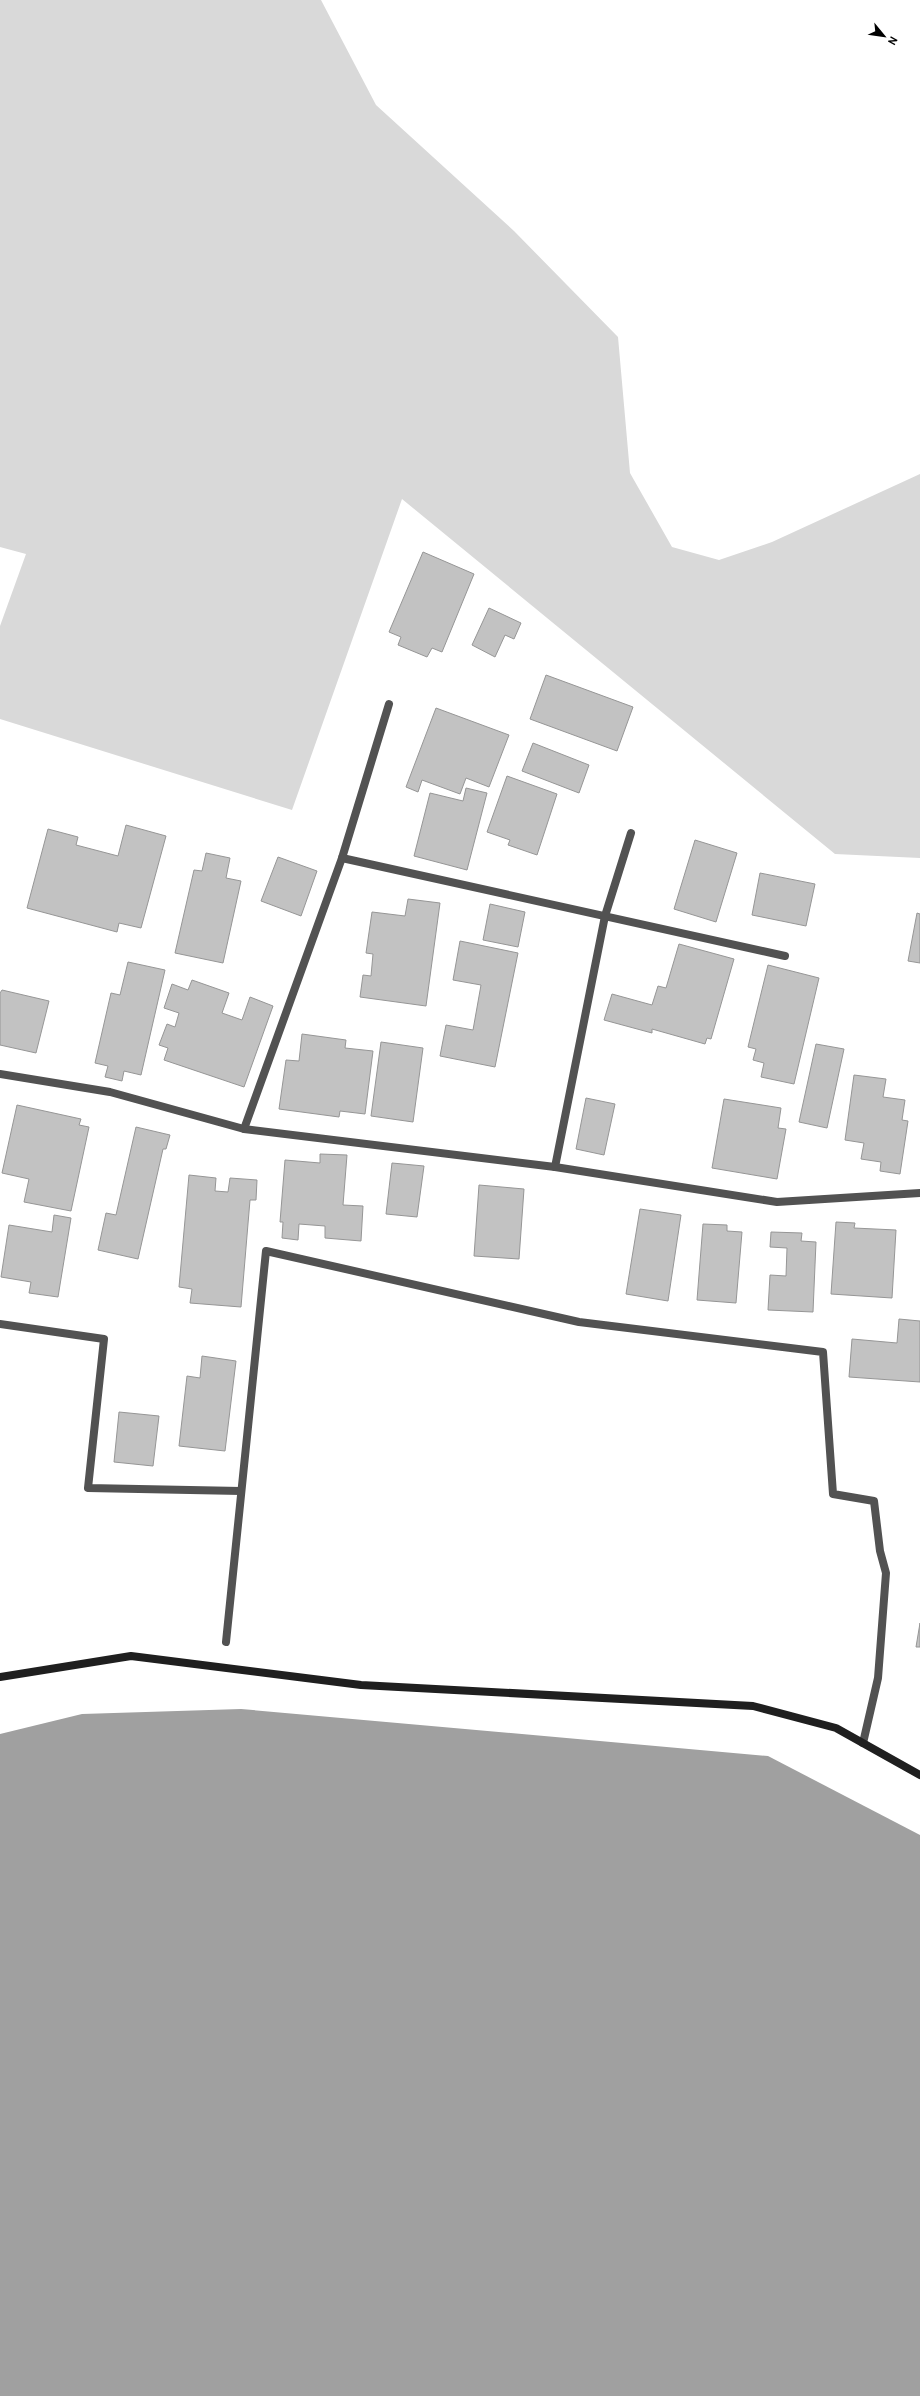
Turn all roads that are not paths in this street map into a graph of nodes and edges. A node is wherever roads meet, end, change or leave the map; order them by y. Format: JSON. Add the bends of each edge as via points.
{"nodes":[{"id":1,"x":389,"y":704,"type":"dead end"},
{"id":2,"x":631,"y":832,"type":"dead end"},
{"id":3,"x":342,"y":858,"type":"junction"},
{"id":4,"x":604,"y":916,"type":"junction"},
{"id":5,"x":785,"y":956,"type":"dead end"},
{"id":6,"x":0,"y":1074,"type":"edge"},
{"id":7,"x":244,"y":1129,"type":"junction"},
{"id":8,"x":555,"y":1167,"type":"junction"},
{"id":9,"x":920,"y":1194,"type":"edge"},
{"id":10,"x":0,"y":1324,"type":"edge"},
{"id":11,"x":241,"y":1491,"type":"junction"},
{"id":12,"x":226,"y":1642,"type":"dead end"},
{"id":13,"x":0,"y":1677,"type":"edge"},
{"id":14,"x":863,"y":1743,"type":"junction"},
{"id":15,"x":920,"y":1775,"type":"edge"}],
"edges":[{"from":1,"to":3,"type":"street"},
{"from":2,"to":4,"type":"street"},
{"from":3,"to":4,"type":"street"},
{"from":3,"to":7,"type":"street"},
{"from":4,"to":5,"type":"street"},
{"from":4,"to":8,"type":"street"},
{"from":6,"to":7,"type":"street","via":[[110,1092]]},
{"from":7,"to":8,"type":"street"},
{"from":8,"to":9,"type":"street","via":[[777,1202]]},
{"from":10,"to":11,"type":"street","via":[[104,1339],[88,1488]]},
{"from":11,"to":12,"type":"street"},
{"from":11,"to":14,"type":"street","via":[[266,1251],[579,1322],[823,1352],[833,1494],[874,1501],[880,1551],[886,1573],[878,1678]]},
{"from":13,"to":14,"type":"street","via":[[131,1656],[361,1685],[753,1706],[836,1728]]},
{"from":14,"to":15,"type":"street"}]}
